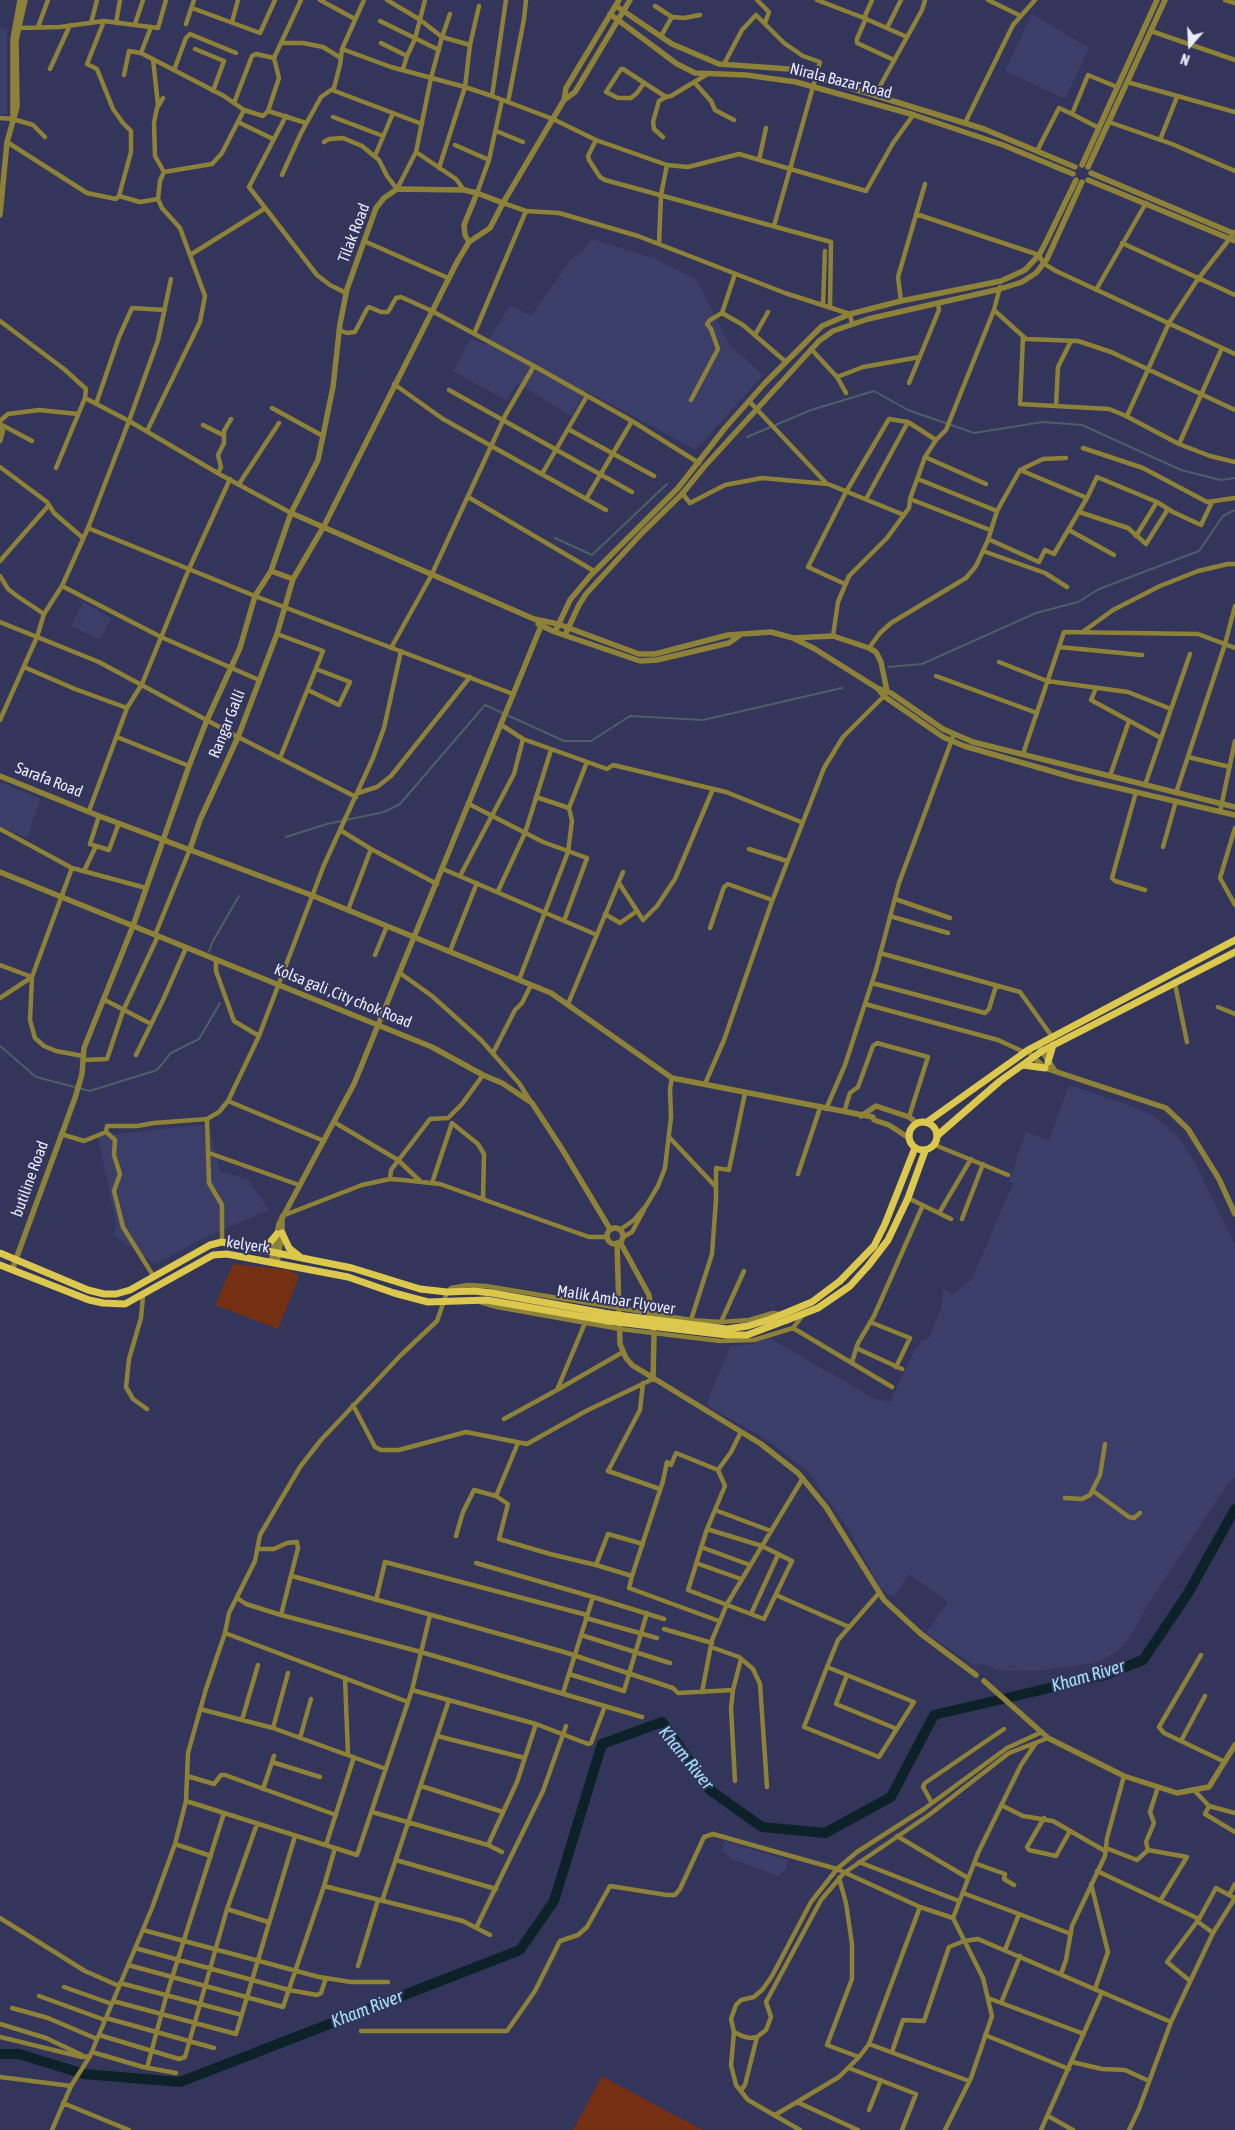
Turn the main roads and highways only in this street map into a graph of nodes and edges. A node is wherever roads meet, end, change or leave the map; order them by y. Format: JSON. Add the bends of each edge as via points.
{"nodes":[{"id":1,"x":1235,"y":940,"type":"edge"},
{"id":2,"x":1235,"y":952,"type":"edge"},
{"id":3,"x":1055,"y":1044,"type":"junction"},
{"id":4,"x":1023,"y":1065,"type":"junction"},
{"id":5,"x":927,"y":1122,"type":"junction"},
{"id":6,"x":938,"y":1134,"type":"junction"},
{"id":7,"x":915,"y":1148,"type":"junction"},
{"id":8,"x":926,"y":1151,"type":"junction"},
{"id":9,"x":260,"y":1250,"type":"junction"},
{"id":10,"x":0,"y":1253,"type":"edge"},
{"id":11,"x":301,"y":1258,"type":"junction"},
{"id":12,"x":0,"y":1265,"type":"edge"},
{"id":13,"x":362,"y":1271,"type":"junction"},
{"id":14,"x":358,"y":1280,"type":"junction"},
{"id":15,"x":476,"y":1300,"type":"joint"}],
"edges":[{"from":1,"to":5,"type":"main road","via":[[1051,1036]]},
{"from":2,"to":3,"type":"main road"},
{"from":3,"to":4,"type":"main road"},
{"from":3,"to":4,"type":"main road","via":[[1047,1065]]},
{"from":4,"to":6,"type":"main road"},
{"from":5,"to":6,"type":"main road"},
{"from":5,"to":7,"type":"main road","via":[[916,1124],[910,1130],[909,1138]]},
{"from":6,"to":8,"type":"main road","via":[[935,1145]]},
{"from":7,"to":8,"type":"main road"},
{"from":7,"to":13,"type":"main road","name":"Malik Ambar Flyover","bridge":true,"via":[[874,1246],[840,1281],[812,1302],[748,1326],[713,1328],[492,1293],[420,1290]]},
{"from":8,"to":15,"type":"main road","name":"Malik Ambar Flyover","bridge":true,"via":[[888,1240],[850,1286],[818,1308],[747,1334],[727,1335],[608,1321]]},
{"from":9,"to":10,"type":"main road","name":"Malik Ambar Flyover","via":[[222,1242],[210,1245],[130,1290],[116,1294],[88,1290]]},
{"from":9,"to":11,"type":"main road","name":"Malik Ambar Flyover"},
{"from":9,"to":11,"type":"main road","via":[[279,1233]]},
{"from":11,"to":13,"type":"main road","name":"Malik Ambar Flyover"},
{"from":12,"to":14,"type":"main road","name":"kelyerk","via":[[103,1304],[125,1304],[213,1256],[227,1254]]},
{"from":13,"to":14,"type":"main road"},
{"from":14,"to":15,"type":"main road","name":"kelyerk","via":[[428,1302]]}]}
